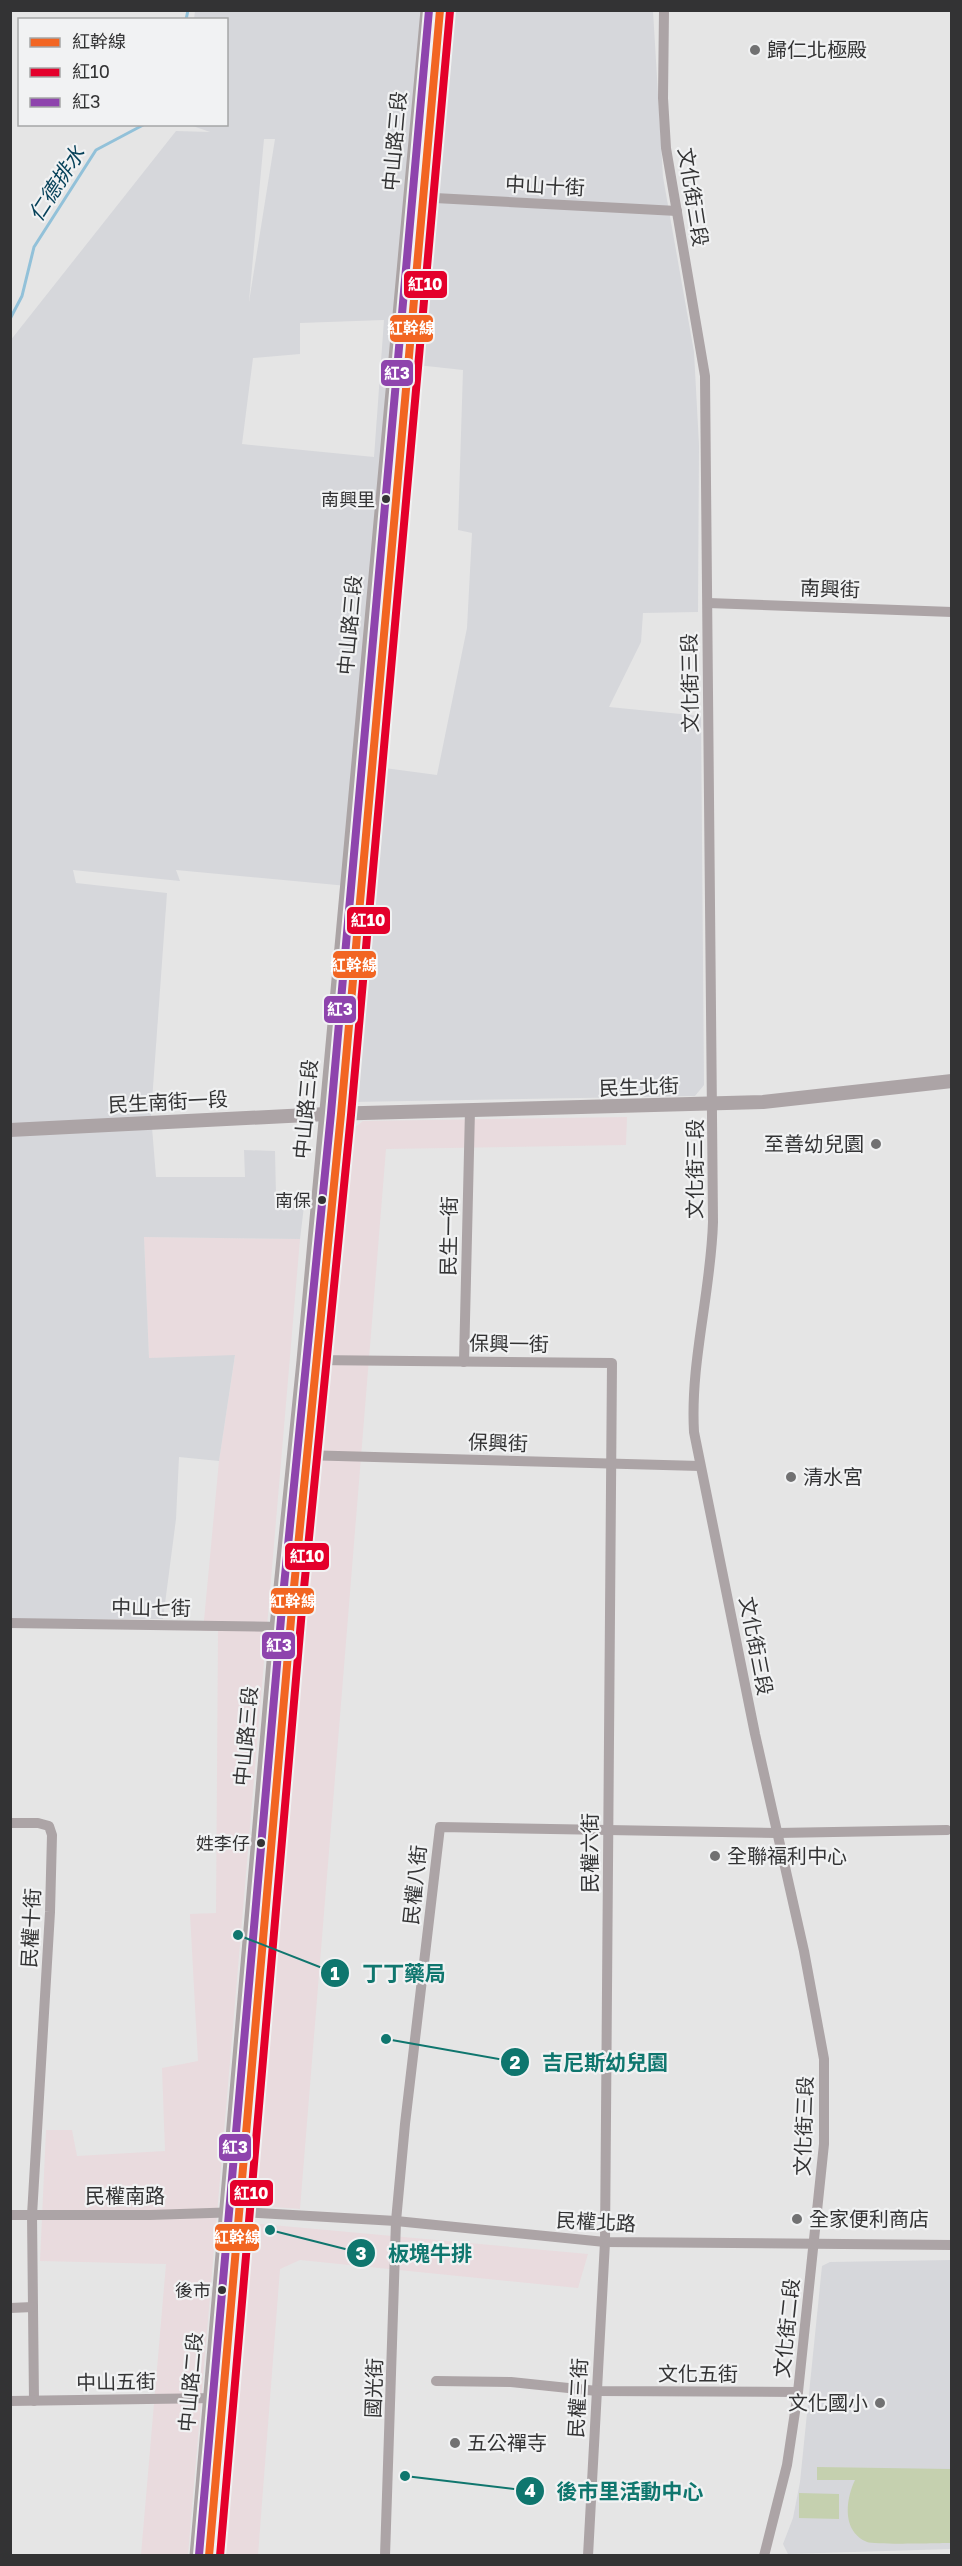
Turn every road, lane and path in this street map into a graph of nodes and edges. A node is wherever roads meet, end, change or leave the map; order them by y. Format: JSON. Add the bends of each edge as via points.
{"nodes":[{"id":1,"x":428,"y":10,"type":"edge"},
{"id":2,"x":440,"y":10,"type":"edge"},
{"id":3,"x":664,"y":10,"type":"edge"},
{"id":4,"x":418,"y":197,"type":"junction"},
{"id":5,"x":676,"y":211,"type":"junction"},
{"id":6,"x":708,"y":603,"type":"junction"},
{"id":7,"x":951,"y":612,"type":"edge"},
{"id":8,"x":951,"y":1081,"type":"edge"},
{"id":9,"x":712,"y":1105,"type":"junction"},
{"id":10,"x":470,"y":1110,"type":"junction"},
{"id":11,"x":334,"y":1114,"type":"junction"},
{"id":12,"x":10,"y":1130,"type":"edge"},
{"id":13,"x":311,"y":1360,"type":"junction"},
{"id":14,"x":464,"y":1362,"type":"junction"},
{"id":15,"x":301,"y":1455,"type":"junction"},
{"id":16,"x":610,"y":1464,"type":"junction"},
{"id":17,"x":700,"y":1466,"type":"junction"},
{"id":18,"x":10,"y":1623,"type":"edge"},
{"id":19,"x":284,"y":1628,"type":"junction"},
{"id":20,"x":10,"y":1823,"type":"edge"},
{"id":21,"x":608,"y":1830,"type":"junction"},
{"id":22,"x":947,"y":1830,"type":"dead end"},
{"id":23,"x":777,"y":1833,"type":"junction"},
{"id":24,"x":233,"y":2212,"type":"junction"},
{"id":25,"x":10,"y":2214,"type":"edge"},
{"id":26,"x":32,"y":2215,"type":"junction"},
{"id":27,"x":396,"y":2221,"type":"junction"},
{"id":28,"x":605,"y":2242,"type":"junction"},
{"id":29,"x":813,"y":2244,"type":"junction"},
{"id":30,"x":951,"y":2245,"type":"edge"},
{"id":31,"x":33,"y":2307,"type":"junction"},
{"id":32,"x":10,"y":2308,"type":"edge"},
{"id":33,"x":436,"y":2381,"type":"dead end"},
{"id":34,"x":597,"y":2391,"type":"junction"},
{"id":35,"x":798,"y":2392,"type":"junction"},
{"id":36,"x":216,"y":2398,"type":"junction"},
{"id":37,"x":10,"y":2401,"type":"edge"},
{"id":38,"x":34,"y":2401,"type":"junction"},
{"id":39,"x":197,"y":2556,"type":"edge"},
{"id":40,"x":209,"y":2556,"type":"edge"},
{"id":41,"x":385,"y":2556,"type":"edge"},
{"id":42,"x":588,"y":2556,"type":"edge"},
{"id":43,"x":764,"y":2556,"type":"edge"}],
"edges":[{"from":1,"to":4,"type":"main road","name":"中山路三段"},
{"from":2,"to":4,"type":"main road","name":"中山路三段"},
{"from":3,"to":5,"type":"street","name":"文化街三段","via":[[664,126]]},
{"from":4,"to":5,"type":"street","name":"中山十街"},
{"from":4,"to":11,"type":"main road","name":"中山路三段","via":[[346,885]]},
{"from":5,"to":6,"type":"street","name":"文化街三段","via":[[705,376]]},
{"from":6,"to":7,"type":"street","name":"南興街"},
{"from":6,"to":9,"type":"street","name":"文化街三段"},
{"from":8,"to":9,"type":"street","name":"民生北街"},
{"from":9,"to":10,"type":"street","name":"民生北街"},
{"from":9,"to":17,"type":"street","name":"文化街三段","via":[[712,1249],[693,1414]]},
{"from":10,"to":11,"type":"street","name":"民生北街"},
{"from":10,"to":14,"type":"street","name":"民生一街"},
{"from":11,"to":12,"type":"street","name":"民生南街一段"},
{"from":11,"to":13,"type":"main road","name":"中山路三段"},
{"from":13,"to":14,"type":"street","name":"保興一街"},
{"from":13,"to":15,"type":"main road","name":"中山路三段"},
{"from":14,"to":16,"type":"street","name":"保興一街","via":[[612,1363]]},
{"from":15,"to":16,"type":"street","name":"保興街"},
{"from":15,"to":19,"type":"main road","name":"中山路三段"},
{"from":16,"to":17,"type":"street","name":"保興街"},
{"from":16,"to":21,"type":"street","name":"民權六街"},
{"from":17,"to":23,"type":"street","name":"文化街三段"},
{"from":18,"to":19,"type":"street","name":"中山七街"},
{"from":19,"to":24,"type":"main road","name":"中山路三段"},
{"from":20,"to":26,"type":"street","name":"民權十街","via":[[49,1826],[52,1835]]},
{"from":21,"to":23,"type":"street"},
{"from":21,"to":27,"type":"street","name":"民權八街","via":[[440,1827]]},
{"from":21,"to":28,"type":"street","name":"民權六街"},
{"from":22,"to":23,"type":"street"},
{"from":23,"to":29,"type":"street","name":"文化街三段","via":[[824,2059],[824,2144]]},
{"from":24,"to":26,"type":"street","name":"民權南路"},
{"from":24,"to":27,"type":"street","name":"民權北路"},
{"from":24,"to":36,"type":"main road","name":"中山路二段"},
{"from":25,"to":26,"type":"street","name":"民權南路"},
{"from":26,"to":31,"type":"street"},
{"from":27,"to":28,"type":"street","name":"民權北路"},
{"from":27,"to":41,"type":"street","name":"國光街"},
{"from":28,"to":29,"type":"street","name":"民權北路"},
{"from":28,"to":34,"type":"street","name":"民權三街"},
{"from":29,"to":30,"type":"street","name":"民權北路"},
{"from":29,"to":35,"type":"street","name":"文化街二段"},
{"from":31,"to":32,"type":"street"},
{"from":31,"to":38,"type":"street"},
{"from":33,"to":34,"type":"street","name":"文化五街","via":[[512,2382]]},
{"from":34,"to":35,"type":"street","name":"文化五街"},
{"from":34,"to":42,"type":"street","name":"民權三街"},
{"from":35,"to":43,"type":"street","name":"文化街二段","via":[[787,2465]]},
{"from":36,"to":38,"type":"street","name":"中山五街"},
{"from":36,"to":39,"type":"main road","name":"中山路二段"},
{"from":36,"to":40,"type":"main road","name":"中山路二段"},
{"from":37,"to":38,"type":"street","name":"中山五街"}]}
